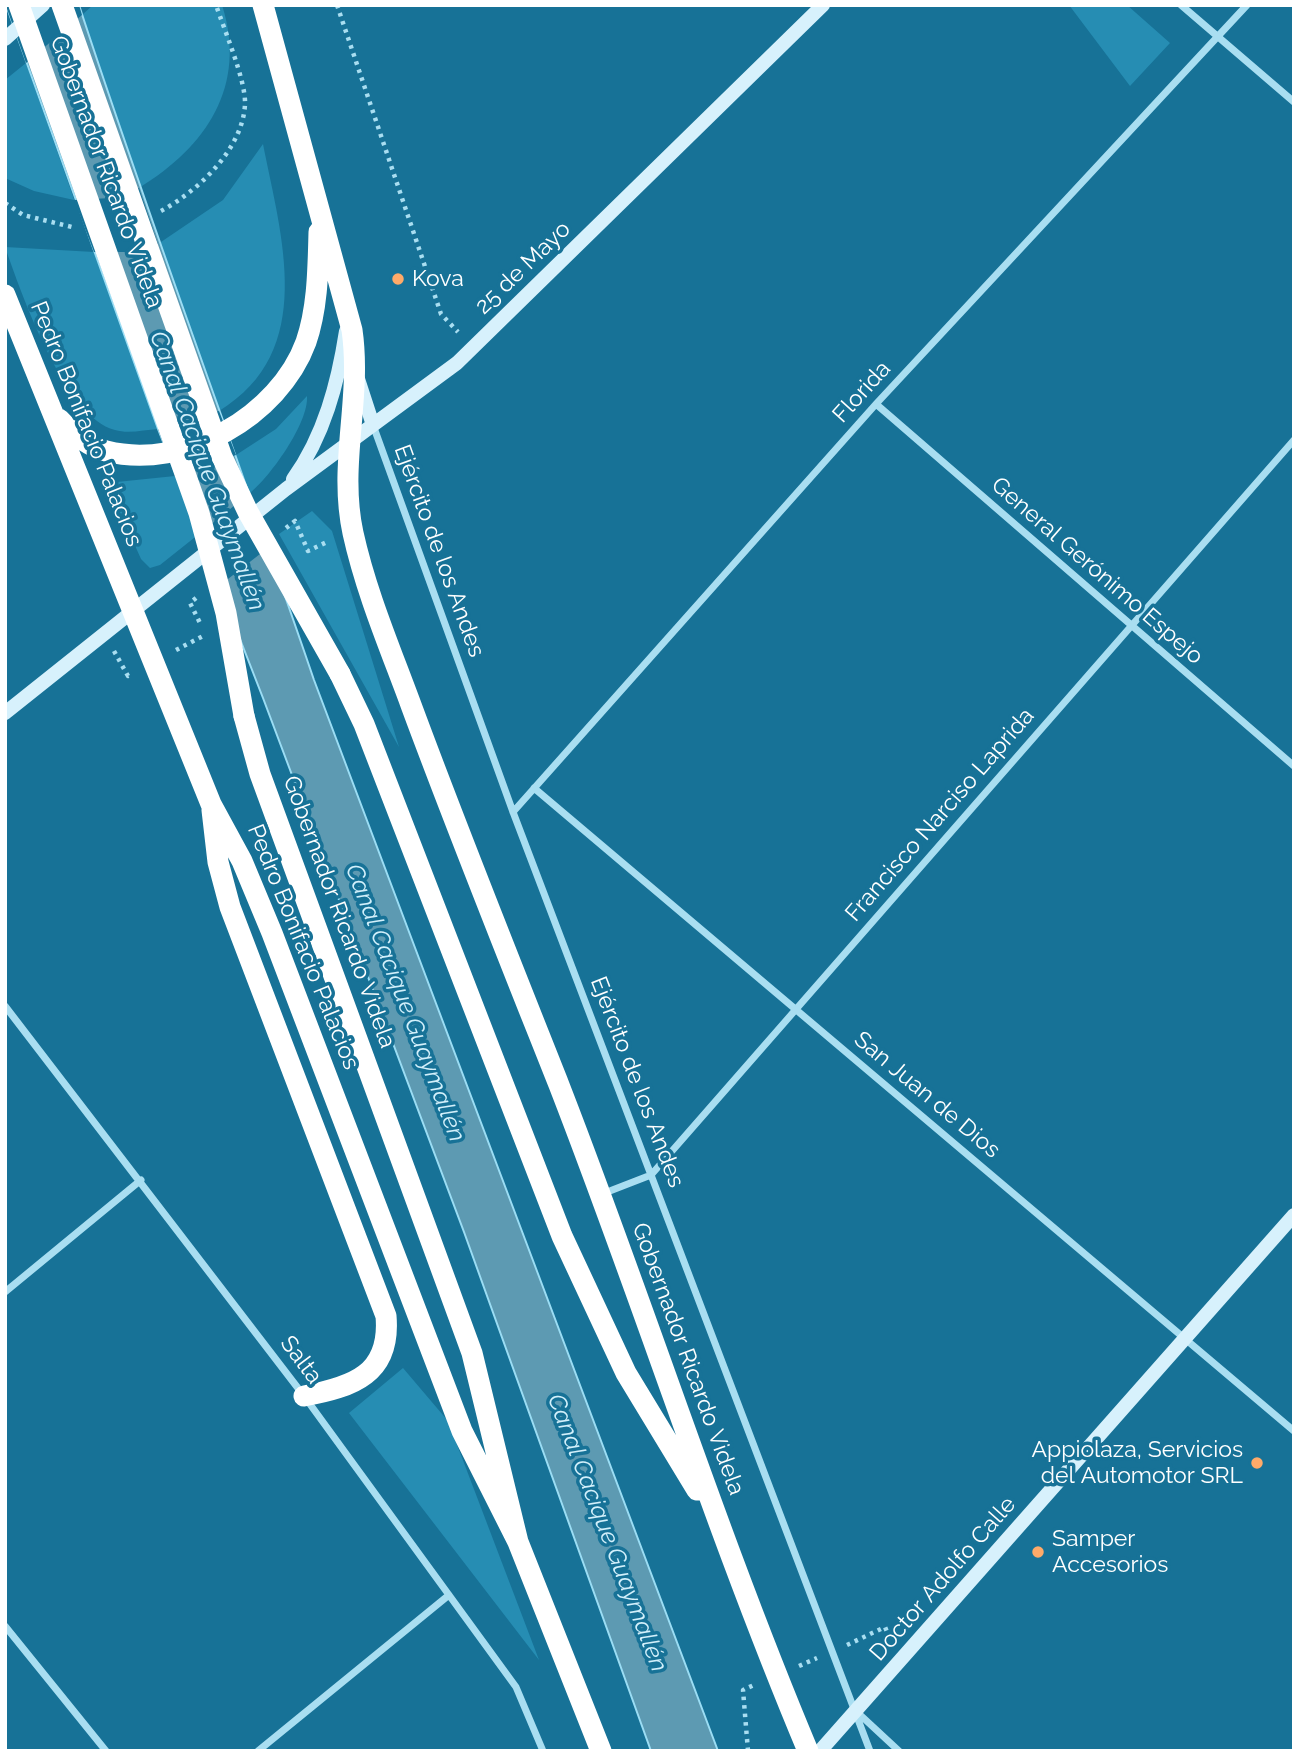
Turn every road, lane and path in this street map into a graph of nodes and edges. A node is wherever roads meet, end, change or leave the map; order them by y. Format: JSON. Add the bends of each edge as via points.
{"nodes":[{"id":1,"x":19,"y":5,"type":"edge"},
{"id":2,"x":43,"y":5,"type":"edge"},
{"id":3,"x":62,"y":5,"type":"edge"},
{"id":4,"x":216,"y":5,"type":"edge"},
{"id":5,"x":337,"y":5,"type":"edge"},
{"id":6,"x":823,"y":5,"type":"edge"},
{"id":7,"x":1181,"y":5,"type":"edge"},
{"id":8,"x":1247,"y":5,"type":"edge"},
{"id":9,"x":267,"y":11,"type":"edge"},
{"id":10,"x":10,"y":35,"type":"edge"},
{"id":11,"x":1217,"y":36,"type":"junction"},
{"id":12,"x":1294,"y":102,"type":"edge"},
{"id":13,"x":5,"y":203,"type":"edge"},
{"id":14,"x":320,"y":209,"type":"junction"},
{"id":15,"x":158,"y":212,"type":"dead end"},
{"id":16,"x":85,"y":229,"type":"dead end"},
{"id":17,"x":5,"y":295,"type":"edge"},
{"id":18,"x":348,"y":315,"type":"junction"},
{"id":19,"x":473,"y":348,"type":"junction"},
{"id":20,"x":357,"y":376,"type":"junction"},
{"id":21,"x":876,"y":404,"type":"junction"},
{"id":22,"x":55,"y":415,"type":"junction"},
{"id":23,"x":373,"y":425,"type":"junction"},
{"id":24,"x":1294,"y":440,"type":"edge"},
{"id":25,"x":349,"y":442,"type":"junction"},
{"id":26,"x":286,"y":489,"type":"junction"},
{"id":27,"x":352,"y":530,"type":"junction"},
{"id":28,"x":276,"y":535,"type":"dead end"},
{"id":29,"x":133,"y":612,"type":"junction"},
{"id":30,"x":1130,"y":626,"type":"junction"},
{"id":31,"x":5,"y":713,"type":"edge"},
{"id":32,"x":1294,"y":766,"type":"edge"},
{"id":33,"x":534,"y":788,"type":"junction"},
{"id":34,"x":211,"y":804,"type":"junction"},
{"id":35,"x":513,"y":812,"type":"junction"},
{"id":36,"x":5,"y":1006,"type":"edge"},
{"id":37,"x":795,"y":1009,"type":"junction"},
{"id":38,"x":651,"y":1174,"type":"junction"},
{"id":39,"x":141,"y":1180,"type":"junction"},
{"id":40,"x":601,"y":1194,"type":"junction"},
{"id":41,"x":1294,"y":1215,"type":"edge"},
{"id":42,"x":5,"y":1292,"type":"edge"},
{"id":43,"x":1185,"y":1338,"type":"junction"},
{"id":44,"x":304,"y":1396,"type":"junction"},
{"id":45,"x":1294,"y":1431,"type":"edge"},
{"id":46,"x":721,"y":1531,"type":"junction"},
{"id":47,"x":519,"y":1542,"type":"junction"},
{"id":48,"x":449,"y":1595,"type":"junction"},
{"id":49,"x":5,"y":1626,"type":"edge"},
{"id":50,"x":833,"y":1652,"type":"junction"},
{"id":51,"x":900,"y":1662,"type":"junction"},
{"id":52,"x":776,"y":1676,"type":"junction"},
{"id":53,"x":856,"y":1712,"type":"junction"},
{"id":54,"x":106,"y":1751,"type":"edge"},
{"id":55,"x":258,"y":1751,"type":"edge"},
{"id":56,"x":543,"y":1751,"type":"edge"},
{"id":57,"x":601,"y":1751,"type":"edge"},
{"id":58,"x":748,"y":1751,"type":"edge"},
{"id":59,"x":808,"y":1751,"type":"edge"},
{"id":60,"x":820,"y":1751,"type":"edge"},
{"id":61,"x":870,"y":1751,"type":"edge"},
{"id":62,"x":900,"y":1751,"type":"edge"}],
"edges":[{"from":1,"to":47,"type":"highway","name":"Gobernador Ricardo Videla","bridge":true,"via":[[199,513],[226,613],[244,716],[272,809],[472,1353]]},
{"from":2,"to":10,"type":"main road"},
{"from":3,"to":46,"type":"highway","name":"Gobernador Ricardo Videla","bridge":true,"via":[[222,457],[364,724],[562,1236],[626,1373]]},
{"from":4,"to":15,"type":"path","via":[[242,88],[242,121],[217,166]]},
{"from":5,"to":19,"type":"path","via":[[441,314]]},
{"from":6,"to":19,"type":"main road","name":"25 de Mayo"},
{"from":7,"to":11,"type":"street"},
{"from":8,"to":11,"type":"street","name":"Florida"},
{"from":9,"to":14,"type":"highway","name":"Gobernador Ricardo Videla"},
{"from":11,"to":12,"type":"street"},
{"from":11,"to":21,"type":"street","name":"Florida"},
{"from":13,"to":16,"type":"path","via":[[40,221]]},
{"from":14,"to":18,"type":"highway","name":"Gobernador Ricardo Videla"},
{"from":14,"to":22,"type":"highway","bridge":true,"via":[[317,284],[306,343],[261,407],[227,430],[166,451],[142,454],[104,451],[88,444]]},
{"from":17,"to":22,"type":"highway","name":"Pedro Bonifacio Palacios"},
{"from":18,"to":20,"type":"highway","name":"Gobernador Ricardo Videla"},
{"from":18,"to":26,"type":"main road","via":[[320,432]]},
{"from":19,"to":23,"type":"main road","name":"25 de Mayo"},
{"from":20,"to":23,"type":"main road"},
{"from":20,"to":25,"type":"highway","name":"Gobernador Ricardo Videla"},
{"from":21,"to":30,"type":"street","name":"General Gerónimo Espejo"},
{"from":21,"to":33,"type":"street","name":"Florida"},
{"from":22,"to":29,"type":"highway","name":"Pedro Bonifacio Palacios"},
{"from":23,"to":25,"type":"main road","name":"25 de Mayo"},
{"from":23,"to":35,"type":"street","name":"Ejército de los Andes"},
{"from":24,"to":30,"type":"street","name":"Francisco Narciso Laprida"},
{"from":25,"to":26,"type":"main road","name":"25 de Mayo"},
{"from":25,"to":27,"type":"highway","name":"Gobernador Ricardo Videla","via":[[346,474]]},
{"from":26,"to":29,"type":"main road","name":"25 de Mayo"},
{"from":27,"to":28,"type":"path","via":[[308,551],[295,521]]},
{"from":27,"to":40,"type":"highway","name":"Gobernador Ricardo Videla","via":[[428,750]]},
{"from":29,"to":31,"type":"main road","name":"25 de Mayo"},
{"from":29,"to":34,"type":"highway","name":"Pedro Bonifacio Palacios"},
{"from":30,"to":32,"type":"street","name":"General Gerónimo Espejo"},
{"from":30,"to":37,"type":"street","name":"Francisco Narciso Laprida"},
{"from":33,"to":35,"type":"street","name":"Florida"},
{"from":33,"to":37,"type":"street","name":"San Juan de Dios"},
{"from":34,"to":44,"type":"highway","via":[[218,862],[230,907],[386,1316],[383,1352],[366,1373],[345,1388]]},
{"from":34,"to":47,"type":"highway","name":"Pedro Bonifacio Palacios","via":[[242,861],[272,933],[462,1431]]},
{"from":35,"to":38,"type":"street","name":"Ejército de los Andes"},
{"from":36,"to":39,"type":"street","name":"Salta"},
{"from":37,"to":38,"type":"street","name":"Francisco Narciso Laprida"},
{"from":37,"to":43,"type":"street","name":"San Juan de Dios"},
{"from":38,"to":40,"type":"street","name":"Francisco Narciso Laprida"},
{"from":38,"to":50,"type":"street","name":"Ejército de los Andes"},
{"from":39,"to":42,"type":"street"},
{"from":39,"to":44,"type":"street","name":"Salta"},
{"from":40,"to":46,"type":"highway","name":"Gobernador Ricardo Videla"},
{"from":41,"to":43,"type":"main road","name":"Doctor Adolfo Calle"},
{"from":43,"to":45,"type":"street","name":"San Juan de Dios"},
{"from":43,"to":51,"type":"main road","name":"Doctor Adolfo Calle"},
{"from":44,"to":48,"type":"street","name":"Salta"},
{"from":46,"to":52,"type":"highway","name":"Gobernador Ricardo Videla"},
{"from":47,"to":57,"type":"highway","name":"Gobernador Ricardo Videla"},
{"from":48,"to":55,"type":"street"},
{"from":48,"to":56,"type":"street","name":"Salta","via":[[516,1686]]},
{"from":49,"to":54,"type":"street"},
{"from":50,"to":51,"type":"path","via":[[885,1627]]},
{"from":50,"to":52,"type":"path"},
{"from":50,"to":53,"type":"street","name":"Ejército de los Andes"},
{"from":51,"to":53,"type":"main road","name":"Doctor Adolfo Calle"},
{"from":52,"to":58,"type":"path","via":[[743,1690]]},
{"from":52,"to":59,"type":"highway","name":"Gobernador Ricardo Videla"},
{"from":53,"to":60,"type":"main road","name":"Doctor Adolfo Calle"},
{"from":53,"to":61,"type":"street","name":"Ejército de los Andes"},
{"from":53,"to":62,"type":"street"}]}
